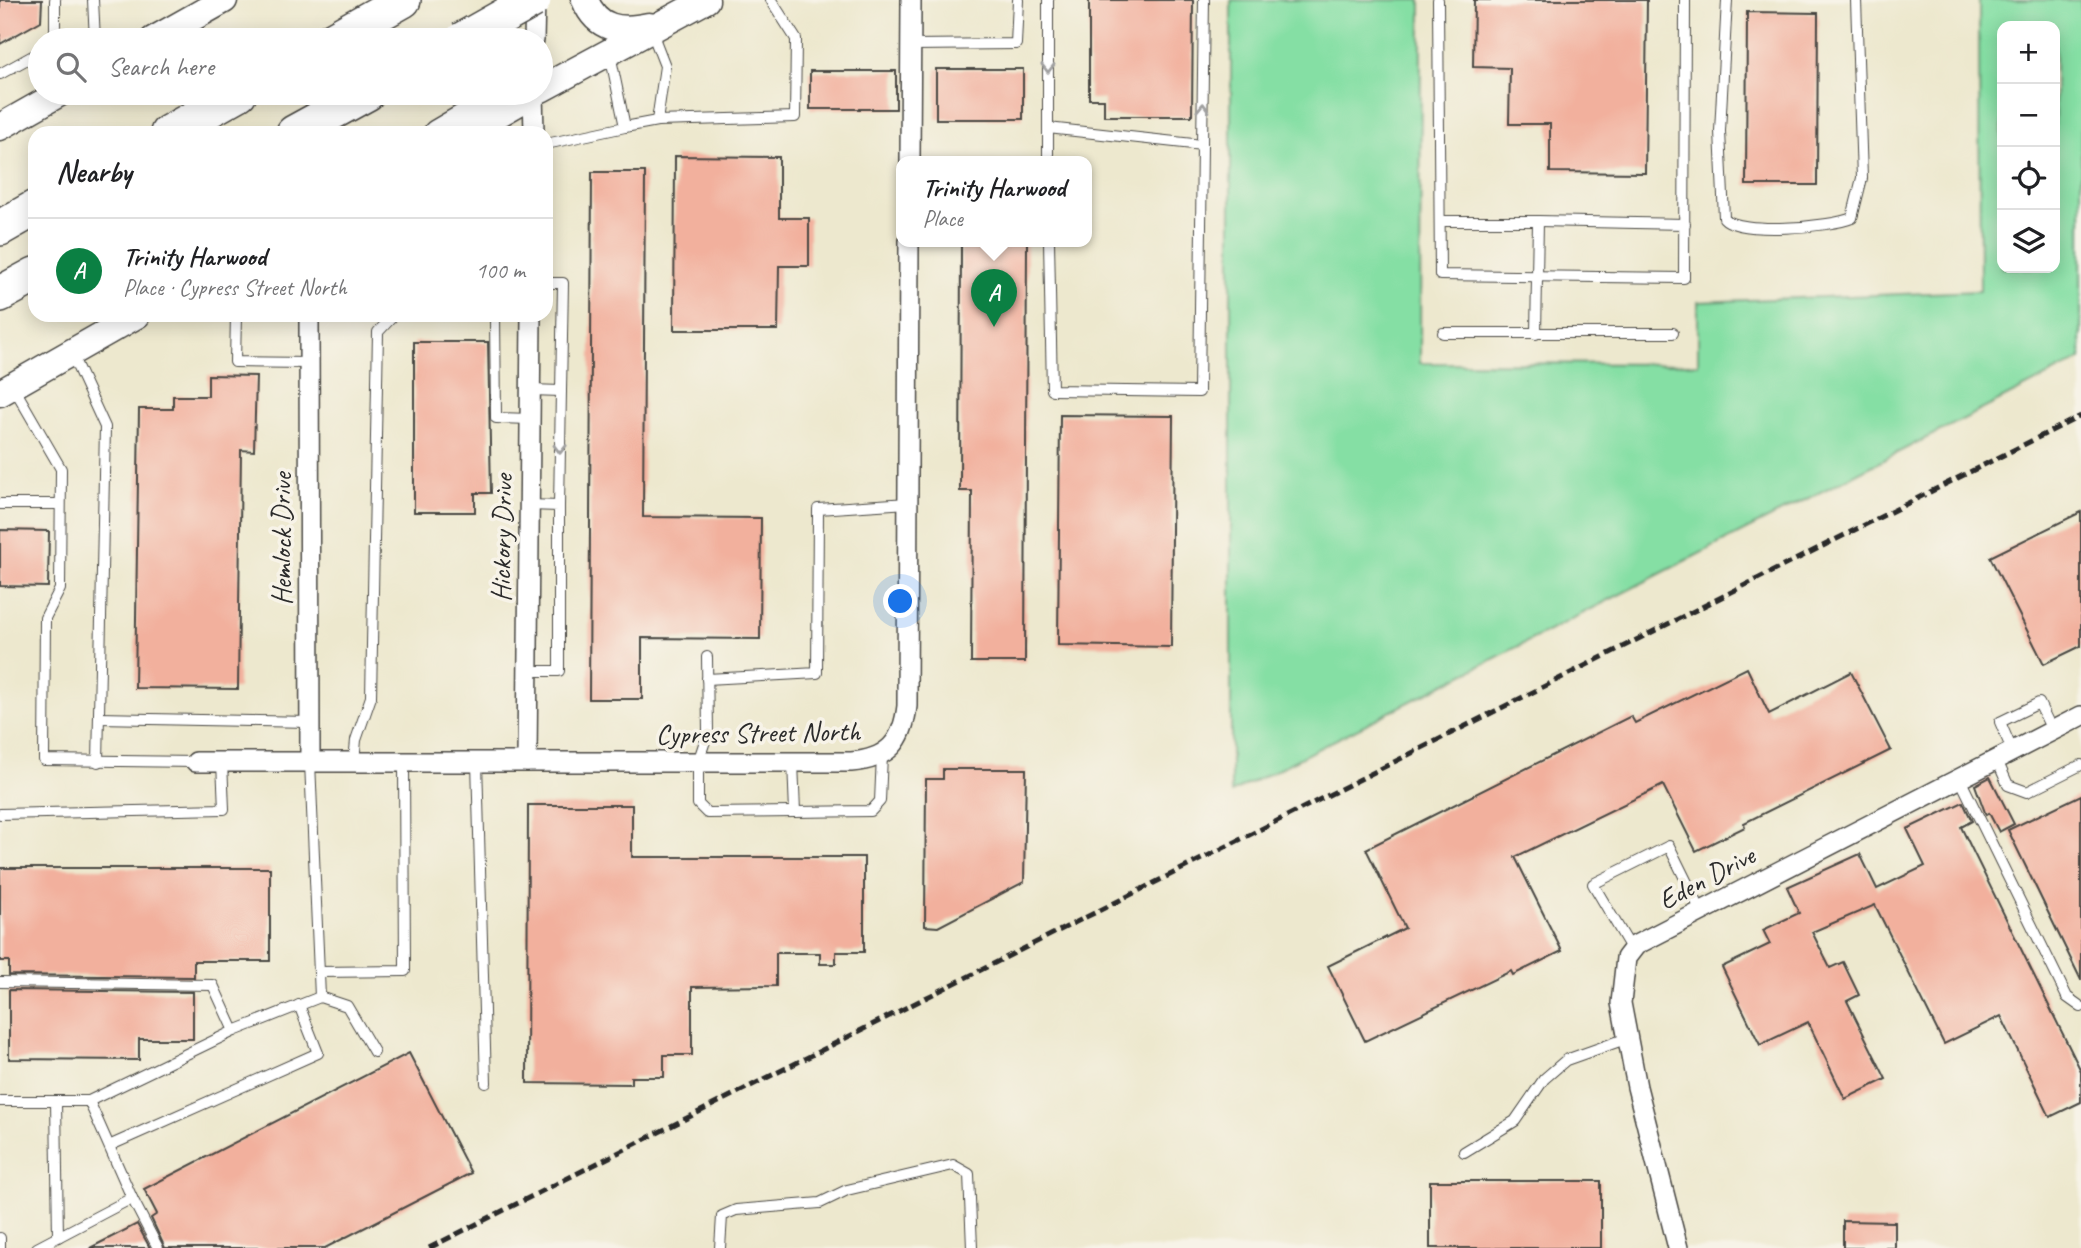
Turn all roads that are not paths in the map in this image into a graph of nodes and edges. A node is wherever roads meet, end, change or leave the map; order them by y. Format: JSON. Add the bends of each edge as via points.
{"nodes":[{"id":1,"x":55,"y":0,"type":"edge"},
{"id":2,"x":104,"y":0,"type":"edge"},
{"id":3,"x":403,"y":0,"type":"edge"},
{"id":4,"x":493,"y":0,"type":"edge"},
{"id":5,"x":534,"y":0,"type":"edge"},
{"id":6,"x":585,"y":0,"type":"edge"},
{"id":7,"x":706,"y":0,"type":"edge"},
{"id":8,"x":771,"y":0,"type":"edge"},
{"id":9,"x":911,"y":0,"type":"edge"},
{"id":10,"x":1018,"y":0,"type":"edge"},
{"id":11,"x":1048,"y":0,"type":"edge"},
{"id":12,"x":1204,"y":0,"type":"edge"},
{"id":13,"x":1438,"y":0,"type":"edge"},
{"id":14,"x":1685,"y":0,"type":"edge"},
{"id":15,"x":1727,"y":0,"type":"edge"},
{"id":16,"x":1856,"y":0,"type":"edge"},
{"id":17,"x":93,"y":2,"type":"edge"},
{"id":18,"x":214,"y":2,"type":"edge"},
{"id":19,"x":658,"y":27,"type":"junction"},
{"id":20,"x":55,"y":28,"type":"edge"},
{"id":21,"x":94,"y":28,"type":"edge"},
{"id":22,"x":172,"y":28,"type":"edge"},
{"id":23,"x":353,"y":28,"type":"edge"},
{"id":24,"x":484,"y":28,"type":"edge"},
{"id":25,"x":492,"y":28,"type":"edge"},
{"id":26,"x":534,"y":28,"type":"edge"},
{"id":27,"x":911,"y":45,"type":"junction"},
{"id":28,"x":610,"y":53,"type":"junction"},
{"id":29,"x":28,"y":59,"type":"edge"},
{"id":30,"x":0,"y":74,"type":"edge"},
{"id":31,"x":553,"y":83,"type":"edge"},
{"id":32,"x":39,"y":105,"type":"edge"},
{"id":33,"x":218,"y":105,"type":"edge"},
{"id":34,"x":345,"y":105,"type":"edge"},
{"id":35,"x":474,"y":105,"type":"edge"},
{"id":36,"x":513,"y":105,"type":"edge"},
{"id":37,"x":534,"y":105,"type":"edge"},
{"id":38,"x":657,"y":121,"type":"junction"},
{"id":39,"x":180,"y":126,"type":"edge"},
{"id":40,"x":306,"y":126,"type":"edge"},
{"id":41,"x":449,"y":126,"type":"edge"},
{"id":42,"x":477,"y":126,"type":"edge"},
{"id":43,"x":534,"y":126,"type":"edge"},
{"id":44,"x":0,"y":127,"type":"edge"},
{"id":45,"x":625,"y":127,"type":"junction"},
{"id":46,"x":1048,"y":128,"type":"junction"},
{"id":47,"x":553,"y":142,"type":"edge"},
{"id":48,"x":1202,"y":145,"type":"junction"},
{"id":49,"x":910,"y":156,"type":"edge"},
{"id":50,"x":1048,"y":156,"type":"edge"},
{"id":51,"x":28,"y":212,"type":"edge"},
{"id":52,"x":1441,"y":221,"type":"junction"},
{"id":53,"x":1538,"y":221,"type":"junction"},
{"id":54,"x":1685,"y":224,"type":"junction"},
{"id":55,"x":0,"y":228,"type":"edge"},
{"id":56,"x":909,"y":247,"type":"edge"},
{"id":57,"x":1049,"y":247,"type":"edge"},
{"id":58,"x":1538,"y":275,"type":"junction"},
{"id":59,"x":28,"y":279,"type":"edge"},
{"id":60,"x":553,"y":283,"type":"edge"},
{"id":61,"x":0,"y":294,"type":"edge"},
{"id":62,"x":125,"y":322,"type":"edge"},
{"id":63,"x":236,"y":322,"type":"edge"},
{"id":64,"x":309,"y":322,"type":"edge"},
{"id":65,"x":387,"y":322,"type":"edge"},
{"id":66,"x":495,"y":322,"type":"edge"},
{"id":67,"x":531,"y":322,"type":"edge"},
{"id":68,"x":1443,"y":333,"type":"dead end"},
{"id":69,"x":1673,"y":333,"type":"dead end"},
{"id":70,"x":1536,"y":334,"type":"junction"},
{"id":71,"x":71,"y":352,"type":"junction"},
{"id":72,"x":309,"y":363,"type":"junction"},
{"id":73,"x":6,"y":389,"type":"edge"},
{"id":74,"x":531,"y":390,"type":"junction"},
{"id":75,"x":561,"y":391,"type":"junction"},
{"id":76,"x":530,"y":419,"type":"junction"},
{"id":77,"x":908,"y":503,"type":"junction"},
{"id":78,"x":0,"y":504,"type":"edge"},
{"id":79,"x":61,"y":504,"type":"junction"},
{"id":80,"x":529,"y":505,"type":"junction"},
{"id":81,"x":559,"y":506,"type":"junction"},
{"id":82,"x":707,"y":657,"type":"dead end"},
{"id":83,"x":528,"y":671,"type":"junction"},
{"id":84,"x":707,"y":678,"type":"junction"},
{"id":85,"x":2081,"y":716,"type":"edge"},
{"id":86,"x":99,"y":718,"type":"junction"},
{"id":87,"x":310,"y":722,"type":"junction"},
{"id":88,"x":2052,"y":730,"type":"junction"},
{"id":89,"x":2004,"y":754,"type":"junction"},
{"id":90,"x":882,"y":755,"type":"junction"},
{"id":91,"x":98,"y":762,"type":"junction"},
{"id":92,"x":196,"y":762,"type":"joint"},
{"id":93,"x":222,"y":762,"type":"junction"},
{"id":94,"x":310,"y":762,"type":"junction"},
{"id":95,"x":354,"y":762,"type":"junction"},
{"id":96,"x":404,"y":762,"type":"junction"},
{"id":97,"x":477,"y":762,"type":"junction"},
{"id":98,"x":527,"y":762,"type":"junction"},
{"id":99,"x":698,"y":762,"type":"junction"},
{"id":100,"x":793,"y":762,"type":"junction"},
{"id":101,"x":2081,"y":765,"type":"edge"},
{"id":102,"x":1959,"y":776,"type":"junction"},
{"id":103,"x":795,"y":812,"type":"junction"},
{"id":104,"x":0,"y":814,"type":"edge"},
{"id":105,"x":1701,"y":911,"type":"junction"},
{"id":106,"x":1632,"y":950,"type":"junction"},
{"id":107,"x":319,"y":972,"type":"junction"},
{"id":108,"x":0,"y":982,"type":"edge"},
{"id":109,"x":320,"y":997,"type":"junction"},
{"id":110,"x":299,"y":1005,"type":"junction"},
{"id":111,"x":2081,"y":1007,"type":"edge"},
{"id":112,"x":234,"y":1031,"type":"junction"},
{"id":113,"x":1628,"y":1038,"type":"junction"},
{"id":114,"x":374,"y":1052,"type":"dead end"},
{"id":115,"x":486,"y":1083,"type":"dead end"},
{"id":116,"x":0,"y":1101,"type":"edge"},
{"id":117,"x":56,"y":1101,"type":"junction"},
{"id":118,"x":89,"y":1101,"type":"junction"},
{"id":119,"x":111,"y":1145,"type":"junction"},
{"id":120,"x":1464,"y":1152,"type":"dead end"},
{"id":121,"x":132,"y":1198,"type":"junction"},
{"id":122,"x":58,"y":1237,"type":"junction"},
{"id":123,"x":0,"y":1238,"type":"edge"},
{"id":124,"x":0,"y":1248,"type":"edge"},
{"id":125,"x":37,"y":1248,"type":"edge"},
{"id":126,"x":158,"y":1248,"type":"edge"},
{"id":127,"x":720,"y":1248,"type":"edge"},
{"id":128,"x":972,"y":1248,"type":"edge"},
{"id":129,"x":1678,"y":1248,"type":"edge"}],
"edges":[{"from":1,"to":20,"type":"lane"},
{"from":2,"to":17,"type":"lane"},
{"from":3,"to":23,"type":"highway"},
{"from":4,"to":25,"type":"main road"},
{"from":5,"to":24,"type":"highway","bridge":true},
{"from":5,"to":26,"type":"street"},
{"from":6,"to":19,"type":"main road","via":[[597,20],[610,26],[626,31]]},
{"from":7,"to":19,"type":"main road"},
{"from":8,"to":38,"type":"lane","via":[[796,39],[795,117]]},
{"from":9,"to":27,"type":"street"},
{"from":10,"to":27,"type":"lane","via":[[1016,44]]},
{"from":11,"to":46,"type":"lane","one_way":true},
{"from":48,"to":12,"type":"lane","one_way":true},
{"from":13,"to":52,"type":"lane"},
{"from":14,"to":54,"type":"lane"},
{"from":15,"to":16,"type":"lane","via":[[1720,131],[1724,218],[1740,226],[1766,227],[1838,224],[1852,218],[1862,178]]},
{"from":17,"to":21,"type":"lane"},
{"from":18,"to":22,"type":"main road"},
{"from":19,"to":28,"type":"main road"},
{"from":19,"to":38,"type":"lane","via":[[665,66]]},
{"from":27,"to":49,"type":"street"},
{"from":28,"to":31,"type":"main road"},
{"from":28,"to":45,"type":"lane"},
{"from":29,"to":30,"type":"lane"},
{"from":32,"to":44,"type":"main road"},
{"from":33,"to":39,"type":"highway"},
{"from":34,"to":40,"type":"highway"},
{"from":35,"to":41,"type":"main road"},
{"from":36,"to":42,"type":"main road"},
{"from":37,"to":43,"type":"street"},
{"from":38,"to":45,"type":"lane"},
{"from":45,"to":47,"type":"lane"},
{"from":46,"to":48,"type":"lane"},
{"from":46,"to":50,"type":"lane"},
{"from":48,"to":57,"type":"lane","via":[[1199,392],[1052,390]]},
{"from":51,"to":55,"type":"highway"},
{"from":52,"to":53,"type":"lane"},
{"from":52,"to":58,"type":"lane","via":[[1440,275]]},
{"from":53,"to":54,"type":"lane"},
{"from":53,"to":58,"type":"lane"},
{"from":54,"to":58,"type":"lane","via":[[1684,278]]},
{"from":56,"to":77,"type":"street","name":"Cypress Street North"},
{"from":58,"to":70,"type":"lane"},
{"from":59,"to":61,"type":"highway"},
{"from":60,"to":75,"type":"lane","via":[[563,283]]},
{"from":62,"to":71,"type":"main road"},
{"from":63,"to":72,"type":"lane","via":[[236,362]]},
{"from":64,"to":72,"type":"street","name":"Hemlock Drive"},
{"from":65,"to":95,"type":"lane","via":[[378,332],[371,697],[356,740]]},
{"from":66,"to":76,"type":"lane","via":[[496,418]]},
{"from":67,"to":74,"type":"street","name":"Hickory Drive"},
{"from":68,"to":70,"type":"lane"},
{"from":69,"to":70,"type":"lane"},
{"from":71,"to":73,"type":"main road"},
{"from":71,"to":86,"type":"lane","via":[[105,427]]},
{"from":72,"to":87,"type":"street","name":"Hemlock Drive"},
{"from":73,"to":79,"type":"lane","via":[[61,469]]},
{"from":74,"to":75,"type":"lane"},
{"from":74,"to":76,"type":"street","name":"Hickory Drive"},
{"from":75,"to":81,"type":"lane","one_way":true},
{"from":76,"to":80,"type":"street","name":"Hickory Drive"},
{"from":77,"to":84,"type":"lane","via":[[818,509],[817,673]]},
{"from":77,"to":90,"type":"street","name":"Cypress Street North","via":[[907,706],[904,729]]},
{"from":78,"to":79,"type":"lane"},
{"from":79,"to":91,"type":"lane","via":[[60,589],[45,618],[44,760]]},
{"from":80,"to":81,"type":"lane"},
{"from":80,"to":83,"type":"street","name":"Hickory Drive"},
{"from":81,"to":83,"type":"lane","via":[[559,671]]},
{"from":82,"to":84,"type":"lane"},
{"from":83,"to":98,"type":"street","name":"Hickory Drive"},
{"from":84,"to":99,"type":"lane","via":[[708,732]]},
{"from":85,"to":88,"type":"street","name":"Eden Drive"},
{"from":86,"to":87,"type":"lane"},
{"from":86,"to":91,"type":"lane"},
{"from":87,"to":94,"type":"street","name":"Hemlock Drive"},
{"from":88,"to":89,"type":"street","name":"Eden Drive"},
{"from":88,"to":89,"type":"lane","via":[[2039,703],[2000,722]]},
{"from":89,"to":101,"type":"lane","via":[[2008,785],[2026,792]]},
{"from":89,"to":102,"type":"street","name":"Eden Drive"},
{"from":90,"to":100,"type":"street","name":"Cypress Street North","via":[[852,762]]},
{"from":90,"to":103,"type":"lane","via":[[880,801],[870,811]]},
{"from":91,"to":92,"type":"lane"},
{"from":92,"to":93,"type":"street","name":"Cypress Street North"},
{"from":93,"to":94,"type":"street","name":"Cypress Street North"},
{"from":93,"to":104,"type":"lane","via":[[224,809]]},
{"from":94,"to":95,"type":"street","name":"Cypress Street North"},
{"from":94,"to":107,"type":"lane"},
{"from":95,"to":96,"type":"street","name":"Cypress Street North"},
{"from":96,"to":97,"type":"street","name":"Cypress Street North"},
{"from":96,"to":107,"type":"lane","via":[[405,971]]},
{"from":97,"to":98,"type":"street","name":"Cypress Street North"},
{"from":97,"to":115,"type":"lane"},
{"from":98,"to":99,"type":"street","name":"Cypress Street North"},
{"from":99,"to":100,"type":"street","name":"Cypress Street North"},
{"from":99,"to":103,"type":"lane","via":[[698,804],[707,813]]},
{"from":100,"to":103,"type":"lane"},
{"from":102,"to":105,"type":"street","name":"Eden Drive"},
{"from":102,"to":111,"type":"lane","via":[[2067,997]]},
{"from":105,"to":106,"type":"street","name":"Eden Drive"},
{"from":105,"to":106,"type":"lane","via":[[1669,846],[1593,884]]},
{"from":106,"to":113,"type":"street","via":[[1622,974],[1621,1003]]},
{"from":107,"to":109,"type":"lane"},
{"from":108,"to":112,"type":"lane","via":[[213,985]]},
{"from":109,"to":110,"type":"lane"},
{"from":109,"to":114,"type":"lane","via":[[346,1006]]},
{"from":110,"to":112,"type":"lane"},
{"from":110,"to":119,"type":"lane","via":[[318,1053]]},
{"from":112,"to":118,"type":"lane"},
{"from":113,"to":120,"type":"lane","via":[[1566,1060],[1544,1079],[1514,1121]]},
{"from":113,"to":129,"type":"street"},
{"from":116,"to":117,"type":"lane"},
{"from":117,"to":118,"type":"lane"},
{"from":117,"to":122,"type":"lane"},
{"from":118,"to":119,"type":"lane"},
{"from":119,"to":121,"type":"lane"},
{"from":121,"to":122,"type":"lane"},
{"from":121,"to":126,"type":"lane"},
{"from":122,"to":125,"type":"lane"},
{"from":123,"to":124,"type":"lane"},
{"from":127,"to":128,"type":"lane","via":[[722,1216],[736,1210],[820,1203],[847,1190],[953,1165],[969,1174]]}]}
